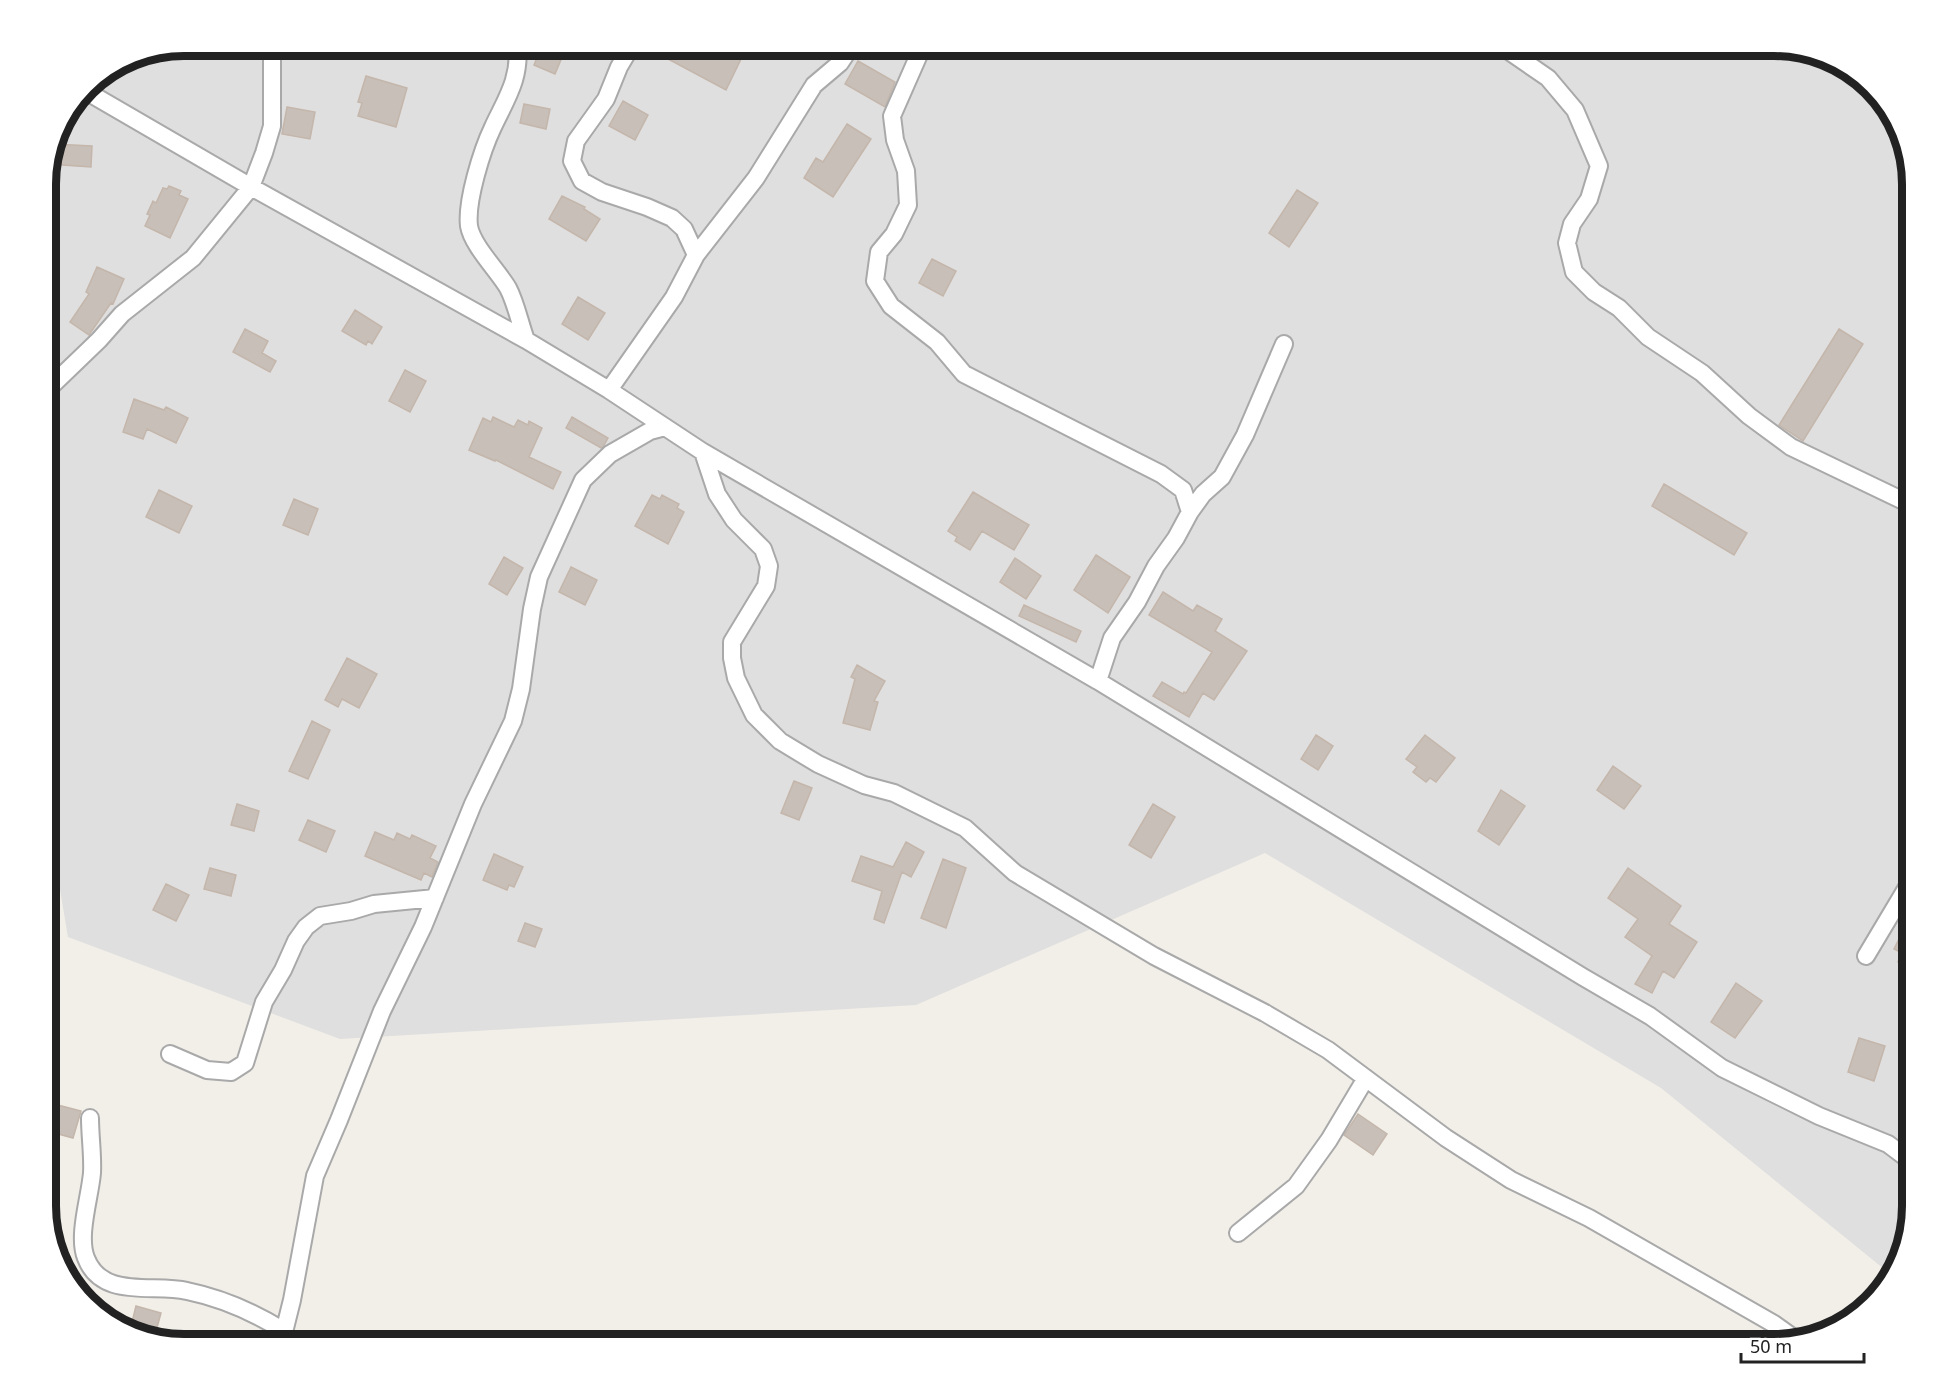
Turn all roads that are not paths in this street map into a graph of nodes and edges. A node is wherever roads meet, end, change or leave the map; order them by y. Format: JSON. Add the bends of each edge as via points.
{"nodes":[{"id":1,"x":272,"y":56,"type":"edge"},
{"id":2,"x":517,"y":56,"type":"edge"},
{"id":3,"x":626,"y":56,"type":"edge"},
{"id":4,"x":845,"y":56,"type":"edge"},
{"id":5,"x":919,"y":56,"type":"edge"},
{"id":6,"x":1516,"y":56,"type":"edge"},
{"id":7,"x":92,"y":94,"type":"edge"},
{"id":8,"x":251,"y":187,"type":"junction"},
{"id":9,"x":696,"y":255,"type":"junction"},
{"id":10,"x":526,"y":340,"type":"junction"},
{"id":11,"x":1284,"y":344,"type":"dead end"},
{"id":12,"x":56,"y":381,"type":"edge"},
{"id":13,"x":609,"y":390,"type":"junction"},
{"id":14,"x":665,"y":427,"type":"junction"},
{"id":15,"x":703,"y":452,"type":"junction"},
{"id":16,"x":1902,"y":500,"type":"edge"},
{"id":17,"x":1190,"y":512,"type":"junction"},
{"id":18,"x":1098,"y":681,"type":"junction"},
{"id":19,"x":435,"y":898,"type":"junction"},
{"id":20,"x":1902,"y":898,"type":"edge"},
{"id":21,"x":1866,"y":956,"type":"dead end"},
{"id":22,"x":170,"y":1054,"type":"dead end"},
{"id":23,"x":1366,"y":1078,"type":"junction"},
{"id":24,"x":90,"y":1118,"type":"dead end"},
{"id":25,"x":1902,"y":1154,"type":"edge"},
{"id":26,"x":1238,"y":1233,"type":"dead end"},
{"id":27,"x":1786,"y":1333,"type":"edge"},
{"id":28,"x":280,"y":1334,"type":"edge"},
{"id":29,"x":284,"y":1334,"type":"edge"}],
"edges":[{"from":1,"to":8,"type":"street","via":[[272,126]]},
{"from":2,"to":10,"type":"street","via":[[516,81],[479,166],[469,226],[509,290]]},
{"from":3,"to":9,"type":"street","via":[[606,99],[576,141],[572,161],[582,181],[672,218],[684,229]]},
{"from":4,"to":9,"type":"street","via":[[814,85],[756,178]]},
{"from":5,"to":17,"type":"street","via":[[891,116],[906,171],[908,205],[894,234],[879,252],[875,281],[891,306],[937,342],[964,374],[1161,474],[1183,490]]},
{"from":6,"to":16,"type":"street","via":[[1548,78],[1575,110],[1599,166],[1589,199],[1572,224],[1567,243],[1575,272],[1648,338],[1702,373],[1749,416],[1791,447]]},
{"from":7,"to":8,"type":"street"},
{"from":8,"to":10,"type":"street"},
{"from":8,"to":12,"type":"street","via":[[193,258],[122,314]]},
{"from":9,"to":13,"type":"street","via":[[674,297]]},
{"from":10,"to":13,"type":"street"},
{"from":11,"to":17,"type":"street","via":[[1245,435],[1222,477]]},
{"from":13,"to":14,"type":"street"},
{"from":14,"to":15,"type":"street"},
{"from":14,"to":19,"type":"street","via":[[650,431],[610,454],[583,480],[539,578],[513,721],[473,804]]},
{"from":15,"to":18,"type":"street"},
{"from":15,"to":23,"type":"street","via":[[717,494],[734,520],[763,549],[770,566],[766,586],[732,642],[732,658],[736,678],[754,715],[780,741],[818,764],[864,785],[894,793],[965,828],[1015,873],[1154,956],[1265,1012]]},
{"from":17,"to":18,"type":"street","via":[[1112,638]]},
{"from":18,"to":25,"type":"street","via":[[1650,1016],[1722,1068],[1819,1116],[1888,1144]]},
{"from":19,"to":22,"type":"street","via":[[374,904],[320,916],[306,927],[264,1002],[245,1063],[231,1072],[207,1070]]},
{"from":19,"to":29,"type":"street","via":[[382,1011],[315,1176]]},
{"from":20,"to":21,"type":"street"},
{"from":23,"to":26,"type":"street","via":[[1296,1186]]},
{"from":23,"to":27,"type":"street","via":[[1446,1138],[1511,1180],[1589,1218]]},
{"from":24,"to":28,"type":"street","via":[[92,1172],[83,1229],[85,1258],[99,1278],[137,1289],[187,1291],[267,1321]]}]}
